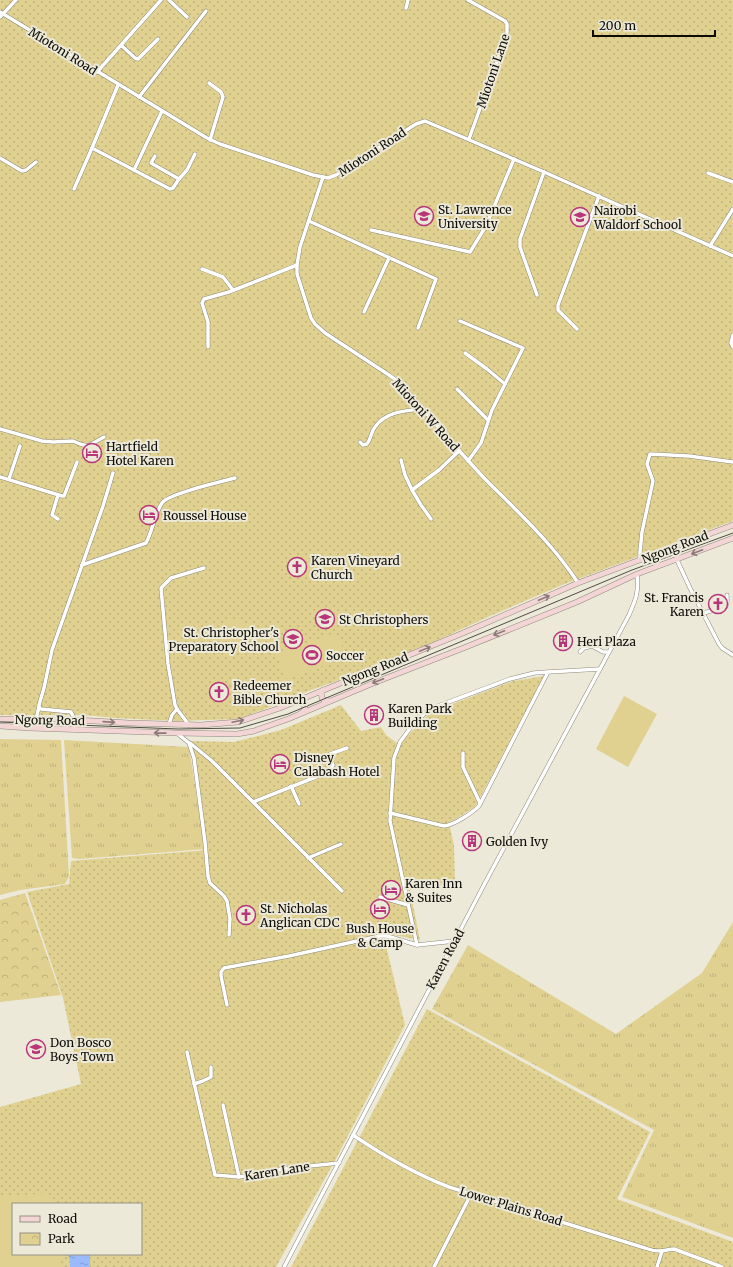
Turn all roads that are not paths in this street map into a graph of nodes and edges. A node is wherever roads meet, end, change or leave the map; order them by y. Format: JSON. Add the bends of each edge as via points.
{"nodes":[{"id":1,"x":16,"y":0,"type":"edge"},
{"id":2,"x":161,"y":0,"type":"edge"},
{"id":3,"x":169,"y":0,"type":"edge"},
{"id":4,"x":408,"y":0,"type":"edge"},
{"id":5,"x":468,"y":0,"type":"edge"},
{"id":6,"x":406,"y":8,"type":"dead end"},
{"id":7,"x":206,"y":11,"type":"dead end"},
{"id":8,"x":1,"y":14,"type":"edge"},
{"id":9,"x":187,"y":17,"type":"dead end"},
{"id":10,"x":158,"y":39,"type":"dead end"},
{"id":11,"x":122,"y":46,"type":"junction"},
{"id":12,"x":97,"y":72,"type":"junction"},
{"id":13,"x":209,"y":83,"type":"dead end"},
{"id":14,"x":118,"y":85,"type":"junction"},
{"id":15,"x":139,"y":97,"type":"junction"},
{"id":16,"x":162,"y":111,"type":"junction"},
{"id":17,"x":469,"y":139,"type":"junction"},
{"id":18,"x":210,"y":140,"type":"junction"},
{"id":19,"x":92,"y":148,"type":"junction"},
{"id":20,"x":195,"y":154,"type":"dead end"},
{"id":21,"x":155,"y":156,"type":"dead end"},
{"id":22,"x":0,"y":158,"type":"edge"},
{"id":23,"x":514,"y":159,"type":"junction"},
{"id":24,"x":36,"y":162,"type":"dead end"},
{"id":25,"x":134,"y":170,"type":"junction"},
{"id":26,"x":544,"y":172,"type":"junction"},
{"id":27,"x":708,"y":173,"type":"dead end"},
{"id":28,"x":323,"y":178,"type":"junction"},
{"id":29,"x":179,"y":179,"type":"junction"},
{"id":30,"x":733,"y":182,"type":"edge"},
{"id":31,"x":74,"y":189,"type":"dead end"},
{"id":32,"x":598,"y":196,"type":"junction"},
{"id":33,"x":733,"y":209,"type":"edge"},
{"id":34,"x":309,"y":221,"type":"junction"},
{"id":35,"x":371,"y":230,"type":"dead end"},
{"id":36,"x":710,"y":246,"type":"junction"},
{"id":37,"x":733,"y":256,"type":"edge"},
{"id":38,"x":389,"y":258,"type":"junction"},
{"id":39,"x":297,"y":265,"type":"junction"},
{"id":40,"x":202,"y":270,"type":"dead end"},
{"id":41,"x":233,"y":290,"type":"junction"},
{"id":42,"x":537,"y":295,"type":"dead end"},
{"id":43,"x":364,"y":312,"type":"dead end"},
{"id":44,"x":460,"y":321,"type":"dead end"},
{"id":45,"x":418,"y":328,"type":"dead end"},
{"id":46,"x":577,"y":328,"type":"dead end"},
{"id":47,"x":733,"y":335,"type":"edge"},
{"id":48,"x":208,"y":347,"type":"dead end"},
{"id":49,"x":733,"y":347,"type":"edge"},
{"id":50,"x":465,"y":353,"type":"dead end"},
{"id":51,"x":504,"y":384,"type":"junction"},
{"id":52,"x":457,"y":389,"type":"dead end"},
{"id":53,"x":423,"y":409,"type":"junction"},
{"id":54,"x":488,"y":420,"type":"junction"},
{"id":55,"x":0,"y":429,"type":"edge"},
{"id":56,"x":104,"y":437,"type":"dead end"},
{"id":57,"x":360,"y":442,"type":"dead end"},
{"id":58,"x":20,"y":446,"type":"dead end"},
{"id":59,"x":459,"y":451,"type":"junction"},
{"id":60,"x":402,"y":460,"type":"dead end"},
{"id":61,"x":468,"y":461,"type":"junction"},
{"id":62,"x":77,"y":462,"type":"dead end"},
{"id":63,"x":733,"y":462,"type":"edge"},
{"id":64,"x":113,"y":473,"type":"dead end"},
{"id":65,"x":0,"y":477,"type":"edge"},
{"id":66,"x":235,"y":478,"type":"dead end"},
{"id":67,"x":8,"y":479,"type":"junction"},
{"id":68,"x":412,"y":490,"type":"junction"},
{"id":69,"x":58,"y":495,"type":"junction"},
{"id":70,"x":58,"y":519,"type":"dead end"},
{"id":71,"x":432,"y":519,"type":"dead end"},
{"id":72,"x":733,"y":525,"type":"edge"},
{"id":73,"x":733,"y":538,"type":"edge"},
{"id":74,"x":640,"y":560,"type":"junction"},
{"id":75,"x":677,"y":560,"type":"junction"},
{"id":76,"x":82,"y":565,"type":"junction"},
{"id":77,"x":204,"y":568,"type":"dead end"},
{"id":78,"x":637,"y":574,"type":"junction"},
{"id":79,"x":578,"y":583,"type":"junction"},
{"id":80,"x":727,"y":595,"type":"dead end"},
{"id":81,"x":704,"y":613,"type":"junction"},
{"id":82,"x":580,"y":652,"type":"dead end"},
{"id":83,"x":609,"y":652,"type":"junction"},
{"id":84,"x":733,"y":655,"type":"edge"},
{"id":85,"x":600,"y":669,"type":"junction"},
{"id":86,"x":548,"y":672,"type":"junction"},
{"id":87,"x":323,"y":690,"type":"junction"},
{"id":88,"x":331,"y":701,"type":"junction"},
{"id":89,"x":294,"y":702,"type":"junction"},
{"id":90,"x":39,"y":707,"type":"junction"},
{"id":91,"x":177,"y":709,"type":"junction"},
{"id":92,"x":300,"y":714,"type":"junction"},
{"id":93,"x":0,"y":719,"type":"edge"},
{"id":94,"x":36,"y":719,"type":"junction"},
{"id":95,"x":75,"y":720,"type":"junction"},
{"id":96,"x":168,"y":724,"type":"junction"},
{"id":97,"x":189,"y":725,"type":"junction"},
{"id":98,"x":0,"y":726,"type":"edge"},
{"id":99,"x":177,"y":733,"type":"junction"},
{"id":100,"x":190,"y":743,"type":"junction"},
{"id":101,"x":347,"y":748,"type":"dead end"},
{"id":102,"x":463,"y":753,"type":"dead end"},
{"id":103,"x":291,"y":786,"type":"junction"},
{"id":104,"x":252,"y":802,"type":"junction"},
{"id":105,"x":480,"y":803,"type":"junction"},
{"id":106,"x":299,"y":804,"type":"dead end"},
{"id":107,"x":390,"y":813,"type":"junction"},
{"id":108,"x":341,"y":844,"type":"dead end"},
{"id":109,"x":308,"y":858,"type":"junction"},
{"id":110,"x":342,"y":891,"type":"dead end"},
{"id":111,"x":380,"y":897,"type":"dead end"},
{"id":112,"x":408,"y":905,"type":"junction"},
{"id":113,"x":229,"y":935,"type":"dead end"},
{"id":114,"x":455,"y":941,"type":"junction"},
{"id":115,"x":417,"y":944,"type":"junction"},
{"id":116,"x":227,"y":1005,"type":"dead end"},
{"id":117,"x":187,"y":1052,"type":"dead end"},
{"id":118,"x":211,"y":1067,"type":"dead end"},
{"id":119,"x":194,"y":1084,"type":"junction"},
{"id":120,"x":223,"y":1105,"type":"dead end"},
{"id":121,"x":353,"y":1135,"type":"junction"},
{"id":122,"x":339,"y":1163,"type":"junction"},
{"id":123,"x":239,"y":1178,"type":"junction"},
{"id":124,"x":471,"y":1194,"type":"junction"},
{"id":125,"x":662,"y":1251,"type":"junction"},
{"id":126,"x":284,"y":1267,"type":"edge"},
{"id":127,"x":434,"y":1267,"type":"edge"},
{"id":128,"x":657,"y":1267,"type":"edge"},
{"id":129,"x":722,"y":1267,"type":"edge"}],
"edges":[{"from":1,"to":8,"type":"street"},
{"from":2,"to":11,"type":"street"},
{"from":3,"to":9,"type":"street"},
{"from":4,"to":6,"type":"street"},
{"from":5,"to":17,"type":"street","name":"Miotoni Lane","via":[[505,21],[508,28]]},
{"from":7,"to":15,"type":"street"},
{"from":8,"to":12,"type":"street","name":"Miotoni Road"},
{"from":10,"to":11,"type":"street","via":[[138,59]]},
{"from":11,"to":12,"type":"street"},
{"from":12,"to":14,"type":"street","name":"Miotoni Road"},
{"from":13,"to":18,"type":"street","via":[[221,92],[223,97]]},
{"from":14,"to":15,"type":"street","name":"Miotoni Road"},
{"from":14,"to":19,"type":"street"},
{"from":15,"to":16,"type":"street","name":"Miotoni Road"},
{"from":16,"to":18,"type":"street","name":"Miotoni Road"},
{"from":16,"to":25,"type":"street"},
{"from":17,"to":23,"type":"street","name":"Miotoni Road"},
{"from":17,"to":28,"type":"street","name":"Miotoni Road","via":[[428,122],[420,122],[344,171]]},
{"from":18,"to":28,"type":"street","name":"Miotoni Road"},
{"from":19,"to":25,"type":"street"},
{"from":19,"to":31,"type":"street"},
{"from":20,"to":29,"type":"street"},
{"from":21,"to":29,"type":"street","via":[[151,162]]},
{"from":22,"to":24,"type":"street","via":[[22,171]]},
{"from":23,"to":26,"type":"street","name":"Miotoni Road"},
{"from":23,"to":35,"type":"street","via":[[486,226],[470,252]]},
{"from":25,"to":29,"type":"street","via":[[170,189]]},
{"from":26,"to":32,"type":"street","name":"Miotoni Road"},
{"from":26,"to":42,"type":"street","via":[[520,239]]},
{"from":27,"to":30,"type":"street"},
{"from":28,"to":34,"type":"street","name":"Miotoni W Road"},
{"from":32,"to":36,"type":"street","name":"Miotoni Road"},
{"from":32,"to":46,"type":"street","via":[[558,305],[558,310]]},
{"from":33,"to":36,"type":"street"},
{"from":34,"to":38,"type":"street"},
{"from":34,"to":39,"type":"street","name":"Miotoni W Road"},
{"from":36,"to":37,"type":"street","name":"Miotoni Road"},
{"from":38,"to":43,"type":"street"},
{"from":38,"to":45,"type":"street","via":[[436,279]]},
{"from":39,"to":41,"type":"street"},
{"from":39,"to":53,"type":"street","name":"Miotoni W Road","via":[[297,274],[315,324],[396,379]]},
{"from":40,"to":41,"type":"street","via":[[223,277]]},
{"from":41,"to":48,"type":"street","via":[[203,301],[208,322]]},
{"from":44,"to":51,"type":"street","via":[[523,348]]},
{"from":47,"to":49,"type":"street"},
{"from":50,"to":51,"type":"street"},
{"from":51,"to":54,"type":"street"},
{"from":52,"to":54,"type":"street"},
{"from":53,"to":57,"type":"street","via":[[388,415],[375,427],[367,444],[363,445]]},
{"from":53,"to":59,"type":"street","name":"Miotoni W Road"},
{"from":54,"to":61,"type":"street","via":[[480,443]]},
{"from":55,"to":56,"type":"street","via":[[42,440],[73,441],[88,446]]},
{"from":58,"to":67,"type":"street"},
{"from":59,"to":61,"type":"street","name":"Miotoni W Road"},
{"from":59,"to":68,"type":"street"},
{"from":60,"to":68,"type":"street"},
{"from":61,"to":79,"type":"street","name":"Miotoni W Road","via":[[536,530],[569,568]]},
{"from":62,"to":69,"type":"street","via":[[66,494]]},
{"from":63,"to":74,"type":"street","via":[[650,454],[647,464],[654,480],[642,532]]},
{"from":64,"to":76,"type":"street"},
{"from":65,"to":67,"type":"street"},
{"from":66,"to":76,"type":"street","via":[[164,500],[146,543]]},
{"from":67,"to":69,"type":"street"},
{"from":68,"to":71,"type":"street"},
{"from":69,"to":70,"type":"street","via":[[52,514]]},
{"from":72,"to":74,"type":"main road","name":"Ngong Road"},
{"from":73,"to":75,"type":"main road","name":"Ngong Road","one_way":true},
{"from":74,"to":79,"type":"main road","name":"Ngong Road"},
{"from":75,"to":78,"type":"main road","name":"Ngong Road"},
{"from":75,"to":81,"type":"street"},
{"from":76,"to":90,"type":"street","via":[[52,650]]},
{"from":77,"to":91,"type":"street","via":[[171,578],[161,588],[168,664]]},
{"from":78,"to":83,"type":"street","name":"Karen Road","via":[[637,597]]},
{"from":78,"to":88,"type":"main road","name":"Ngong Road","one_way":true,"via":[[577,602]]},
{"from":87,"to":79,"type":"main road","name":"Ngong Road","one_way":true},
{"from":80,"to":81,"type":"street","via":[[726,606]]},
{"from":81,"to":84,"type":"street","via":[[719,644]]},
{"from":82,"to":83,"type":"street","via":[[584,648],[594,646],[603,652]]},
{"from":83,"to":85,"type":"street","name":"Karen Road"},
{"from":85,"to":86,"type":"street"},
{"from":85,"to":114,"type":"street","name":"Karen Road"},
{"from":86,"to":105,"type":"street"},
{"from":86,"to":107,"type":"street","via":[[510,679],[425,712],[404,735],[396,751]]},
{"from":87,"to":88,"type":"main road","via":[[322,698]]},
{"from":87,"to":89,"type":"main road","name":"Ngong Road"},
{"from":88,"to":92,"type":"main road","name":"Ngong Road"},
{"from":89,"to":92,"type":"main road","via":[[299,700],[305,705],[304,711]]},
{"from":97,"to":89,"type":"main road","name":"Ngong Road","one_way":true,"via":[[238,722]]},
{"from":90,"to":94,"type":"street"},
{"from":90,"to":95,"type":"street","via":[[44,710],[71,712]]},
{"from":91,"to":96,"type":"street"},
{"from":91,"to":97,"type":"street"},
{"from":92,"to":99,"type":"main road","name":"Ngong Road","via":[[236,734]]},
{"from":93,"to":94,"type":"main road","name":"Ngong Road"},
{"from":94,"to":95,"type":"main road","name":"Ngong Road"},
{"from":95,"to":96,"type":"main road","name":"Ngong Road","one_way":true},
{"from":96,"to":97,"type":"main road","name":"Ngong Road"},
{"from":99,"to":98,"type":"main road","name":"Ngong Road","one_way":true},
{"from":99,"to":100,"type":"street"},
{"from":100,"to":104,"type":"street","via":[[212,761]]},
{"from":100,"to":113,"type":"street","via":[[208,876],[210,883],[227,901]]},
{"from":101,"to":103,"type":"street","via":[[330,754],[329,758],[333,765],[326,773]]},
{"from":102,"to":105,"type":"street","via":[[463,767]]},
{"from":103,"to":104,"type":"street"},
{"from":103,"to":106,"type":"street"},
{"from":104,"to":109,"type":"street"},
{"from":105,"to":107,"type":"street","via":[[472,812],[447,826]]},
{"from":107,"to":112,"type":"street","via":[[392,834]]},
{"from":108,"to":109,"type":"street"},
{"from":109,"to":110,"type":"street"},
{"from":111,"to":112,"type":"street"},
{"from":112,"to":115,"type":"street"},
{"from":114,"to":115,"type":"street"},
{"from":114,"to":121,"type":"street","name":"Karen Road"},
{"from":115,"to":116,"type":"street","via":[[380,936],[224,968],[220,976]]},
{"from":117,"to":119,"type":"street"},
{"from":118,"to":119,"type":"street","via":[[209,1079]]},
{"from":119,"to":123,"type":"street","name":"Karen Lane","via":[[215,1175]]},
{"from":120,"to":123,"type":"street"},
{"from":121,"to":122,"type":"street","name":"Karen Road"},
{"from":121,"to":124,"type":"street","name":"Lower Plains Road","via":[[377,1151],[433,1180]]},
{"from":122,"to":123,"type":"street","name":"Karen Lane","via":[[290,1168]]},
{"from":122,"to":126,"type":"street","name":"Karen Road"},
{"from":124,"to":125,"type":"street","name":"Lower Plains Road"},
{"from":124,"to":127,"type":"street"},
{"from":125,"to":128,"type":"street"},
{"from":125,"to":129,"type":"street","name":"Lower Plains Road","via":[[674,1249]]}]}
